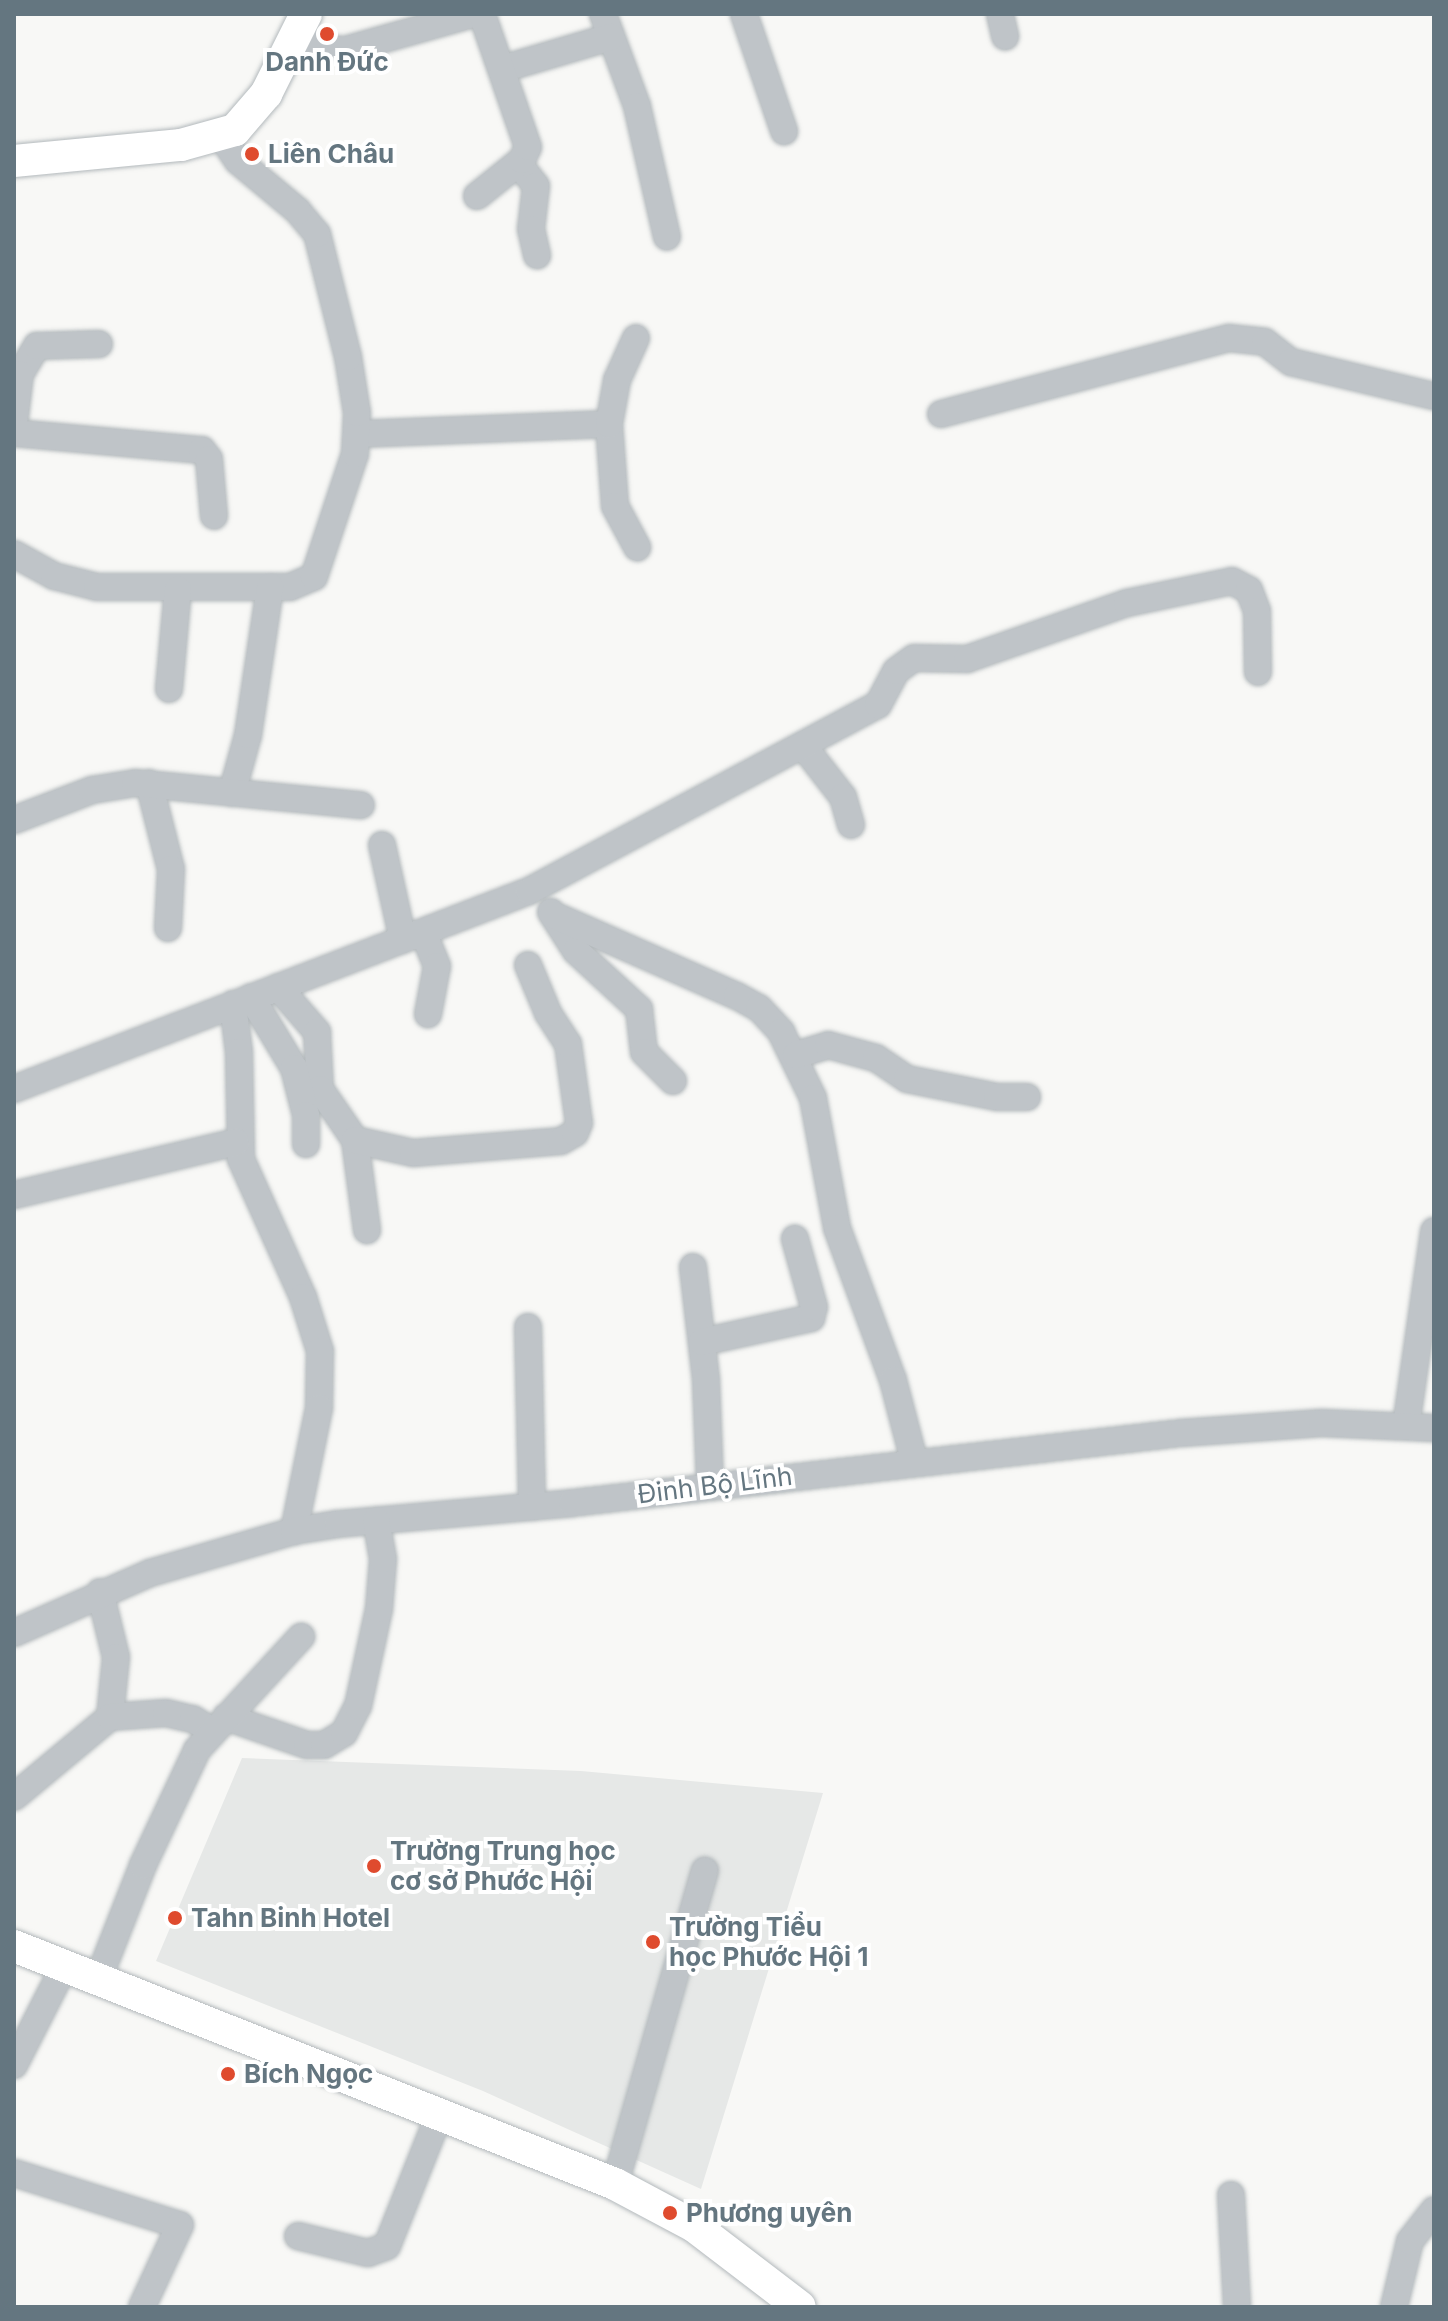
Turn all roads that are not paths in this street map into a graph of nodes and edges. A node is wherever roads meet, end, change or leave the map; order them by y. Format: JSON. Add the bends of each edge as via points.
{"nodes":[{"id":1,"x":473,"y":14,"type":"edge"},
{"id":2,"x":482,"y":14,"type":"edge"},
{"id":3,"x":744,"y":14,"type":"edge"},
{"id":4,"x":607,"y":25,"type":"edge"},
{"id":5,"x":302,"y":26,"type":"edge"},
{"id":6,"x":502,"y":69,"type":"junction"},
{"id":7,"x":784,"y":131,"type":"dead end"},
{"id":8,"x":221,"y":136,"type":"junction"},
{"id":9,"x":14,"y":161,"type":"edge"},
{"id":10,"x":518,"y":163,"type":"junction"},
{"id":11,"x":477,"y":196,"type":"dead end"},
{"id":12,"x":667,"y":237,"type":"dead end"},
{"id":13,"x":537,"y":255,"type":"dead end"},
{"id":14,"x":636,"y":338,"type":"dead end"},
{"id":15,"x":99,"y":344,"type":"dead end"},
{"id":16,"x":17,"y":374,"type":"edge"},
{"id":17,"x":1434,"y":396,"type":"edge"},
{"id":18,"x":941,"y":414,"type":"dead end"},
{"id":19,"x":14,"y":424,"type":"edge"},
{"id":20,"x":609,"y":424,"type":"junction"},
{"id":21,"x":14,"y":433,"type":"edge"},
{"id":22,"x":358,"y":434,"type":"junction"},
{"id":23,"x":214,"y":516,"type":"dead end"},
{"id":24,"x":637,"y":547,"type":"dead end"},
{"id":25,"x":14,"y":554,"type":"edge"},
{"id":26,"x":270,"y":587,"type":"junction"},
{"id":27,"x":178,"y":589,"type":"junction"},
{"id":28,"x":1258,"y":672,"type":"dead end"},
{"id":29,"x":169,"y":689,"type":"dead end"},
{"id":30,"x":804,"y":747,"type":"junction"},
{"id":31,"x":149,"y":783,"type":"junction"},
{"id":32,"x":232,"y":793,"type":"junction"},
{"id":33,"x":361,"y":805,"type":"dead end"},
{"id":34,"x":14,"y":820,"type":"edge"},
{"id":35,"x":851,"y":825,"type":"dead end"},
{"id":36,"x":382,"y":845,"type":"dead end"},
{"id":37,"x":529,"y":891,"type":"junction"},
{"id":38,"x":553,"y":915,"type":"junction"},
{"id":39,"x":168,"y":928,"type":"dead end"},
{"id":40,"x":414,"y":937,"type":"junction"},
{"id":41,"x":528,"y":965,"type":"dead end"},
{"id":42,"x":278,"y":987,"type":"junction"},
{"id":43,"x":242,"y":1001,"type":"junction"},
{"id":44,"x":428,"y":1014,"type":"dead end"},
{"id":45,"x":796,"y":1055,"type":"junction"},
{"id":46,"x":673,"y":1081,"type":"dead end"},
{"id":47,"x":14,"y":1089,"type":"edge"},
{"id":48,"x":1027,"y":1097,"type":"dead end"},
{"id":49,"x":355,"y":1140,"type":"junction"},
{"id":50,"x":236,"y":1142,"type":"junction"},
{"id":51,"x":306,"y":1144,"type":"dead end"},
{"id":52,"x":14,"y":1195,"type":"edge"},
{"id":53,"x":367,"y":1230,"type":"dead end"},
{"id":54,"x":1434,"y":1231,"type":"edge"},
{"id":55,"x":795,"y":1239,"type":"dead end"},
{"id":56,"x":693,"y":1267,"type":"dead end"},
{"id":57,"x":528,"y":1327,"type":"dead end"},
{"id":58,"x":702,"y":1342,"type":"junction"},
{"id":59,"x":1406,"y":1426,"type":"junction"},
{"id":60,"x":1434,"y":1428,"type":"edge"},
{"id":61,"x":914,"y":1460,"type":"junction"},
{"id":62,"x":710,"y":1485,"type":"junction"},
{"id":63,"x":532,"y":1507,"type":"junction"},
{"id":64,"x":376,"y":1521,"type":"junction"},
{"id":65,"x":294,"y":1531,"type":"junction"},
{"id":66,"x":100,"y":1592,"type":"junction"},
{"id":67,"x":14,"y":1633,"type":"edge"},
{"id":68,"x":301,"y":1637,"type":"dead end"},
{"id":69,"x":110,"y":1717,"type":"junction"},
{"id":70,"x":219,"y":1724,"type":"junction"},
{"id":71,"x":14,"y":1797,"type":"edge"},
{"id":72,"x":705,"y":1871,"type":"dead end"},
{"id":73,"x":14,"y":1946,"type":"edge"},
{"id":74,"x":64,"y":1967,"type":"junction"},
{"id":75,"x":98,"y":1980,"type":"junction"},
{"id":76,"x":14,"y":2065,"type":"edge"},
{"id":77,"x":440,"y":2113,"type":"junction"},
{"id":78,"x":14,"y":2173,"type":"edge"},
{"id":79,"x":615,"y":2184,"type":"junction"},
{"id":80,"x":1231,"y":2195,"type":"dead end"},
{"id":81,"x":1434,"y":2210,"type":"edge"},
{"id":82,"x":298,"y":2236,"type":"dead end"},
{"id":83,"x":142,"y":2307,"type":"edge"},
{"id":84,"x":800,"y":2307,"type":"edge"},
{"id":85,"x":1237,"y":2307,"type":"edge"},
{"id":86,"x":1394,"y":2307,"type":"edge"}],
"edges":[{"from":1,"to":5,"type":"street","via":[[345,50],[321,48]]},
{"from":2,"to":6,"type":"street"},
{"from":3,"to":7,"type":"street"},
{"from":4,"to":6,"type":"street"},
{"from":4,"to":12,"type":"street","via":[[637,106]]},
{"from":5,"to":8,"type":"main road","via":[[256,111]]},
{"from":6,"to":10,"type":"street","via":[[528,139]]},
{"from":8,"to":9,"type":"main road","via":[[153,149]]},
{"from":8,"to":22,"type":"street","via":[[238,161],[317,234],[348,357]]},
{"from":10,"to":11,"type":"street"},
{"from":10,"to":13,"type":"street","via":[[535,180],[531,229]]},
{"from":14,"to":20,"type":"street","via":[[617,380]]},
{"from":15,"to":16,"type":"street","via":[[37,346]]},
{"from":16,"to":19,"type":"street"},
{"from":17,"to":18,"type":"street","via":[[1291,362],[1265,342],[1229,338]]},
{"from":20,"to":22,"type":"street"},
{"from":20,"to":24,"type":"street","via":[[615,506]]},
{"from":21,"to":23,"type":"street","via":[[202,450],[209,459]]},
{"from":22,"to":26,"type":"street","via":[[350,475],[314,577],[299,586]]},
{"from":25,"to":27,"type":"street","via":[[78,584]]},
{"from":26,"to":27,"type":"street"},
{"from":26,"to":32,"type":"street","via":[[248,735]]},
{"from":27,"to":29,"type":"street"},
{"from":28,"to":30,"type":"street","via":[[1254,600],[1241,584],[1218,581],[1127,603],[967,659],[914,658],[896,671],[878,705]]},
{"from":30,"to":35,"type":"street","via":[[843,797]]},
{"from":30,"to":37,"type":"street"},
{"from":31,"to":32,"type":"street"},
{"from":31,"to":34,"type":"street","via":[[92,790]]},
{"from":31,"to":39,"type":"street","via":[[171,869]]},
{"from":32,"to":33,"type":"street"},
{"from":36,"to":40,"type":"street"},
{"from":37,"to":38,"type":"street"},
{"from":37,"to":40,"type":"street"},
{"from":38,"to":45,"type":"street","via":[[759,1008]]},
{"from":38,"to":46,"type":"street","via":[[576,951],[639,1009],[644,1052]]},
{"from":40,"to":42,"type":"street"},
{"from":40,"to":44,"type":"street","via":[[437,966]]},
{"from":41,"to":49,"type":"street","via":[[568,1044],[579,1123],[575,1133],[561,1141],[413,1153]]},
{"from":42,"to":43,"type":"street"},
{"from":42,"to":49,"type":"street","via":[[314,1025],[320,1089]]},
{"from":43,"to":47,"type":"street"},
{"from":43,"to":50,"type":"street"},
{"from":43,"to":51,"type":"street","via":[[294,1068],[306,1115]]},
{"from":45,"to":48,"type":"street","via":[[828,1045],[876,1058],[907,1079],[997,1097]]},
{"from":45,"to":61,"type":"street","via":[[813,1098],[837,1228],[893,1380]]},
{"from":49,"to":53,"type":"street"},
{"from":50,"to":52,"type":"street"},
{"from":50,"to":65,"type":"street","via":[[320,1351],[319,1408]]},
{"from":54,"to":59,"type":"street"},
{"from":55,"to":58,"type":"street","via":[[814,1307],[811,1318]]},
{"from":56,"to":58,"type":"street"},
{"from":57,"to":63,"type":"street"},
{"from":58,"to":62,"type":"street"},
{"from":59,"to":60,"type":"street","name":"Đinh Bộ Lĩnh"},
{"from":59,"to":61,"type":"street","name":"Đinh Bộ Lĩnh","via":[[1278,1425]]},
{"from":61,"to":62,"type":"street","name":"Đinh Bộ Lĩnh"},
{"from":62,"to":63,"type":"street","name":"Đinh Bộ Lĩnh"},
{"from":63,"to":64,"type":"street","name":"Đinh Bộ Lĩnh"},
{"from":64,"to":65,"type":"street","name":"Đinh Bộ Lĩnh"},
{"from":64,"to":70,"type":"street","via":[[383,1559],[379,1609],[358,1706],[344,1733],[324,1745],[307,1745]]},
{"from":65,"to":66,"type":"street","name":"Đinh Bộ Lĩnh"},
{"from":66,"to":67,"type":"street","name":"Đinh Bộ Lĩnh"},
{"from":66,"to":69,"type":"street","via":[[116,1657]]},
{"from":68,"to":70,"type":"street"},
{"from":69,"to":70,"type":"street","via":[[166,1713]]},
{"from":69,"to":71,"type":"street"},
{"from":70,"to":75,"type":"street","via":[[166,1813]]},
{"from":72,"to":79,"type":"street"},
{"from":73,"to":74,"type":"main road"},
{"from":74,"to":75,"type":"main road"},
{"from":74,"to":76,"type":"street"},
{"from":75,"to":77,"type":"main road"},
{"from":77,"to":79,"type":"main road"},
{"from":77,"to":82,"type":"street","via":[[387,2246],[368,2253]]},
{"from":78,"to":83,"type":"street","via":[[180,2225]]},
{"from":79,"to":84,"type":"main road","via":[[694,2226]]},
{"from":80,"to":85,"type":"street"},
{"from":81,"to":86,"type":"street","via":[[1410,2241]]}]}
